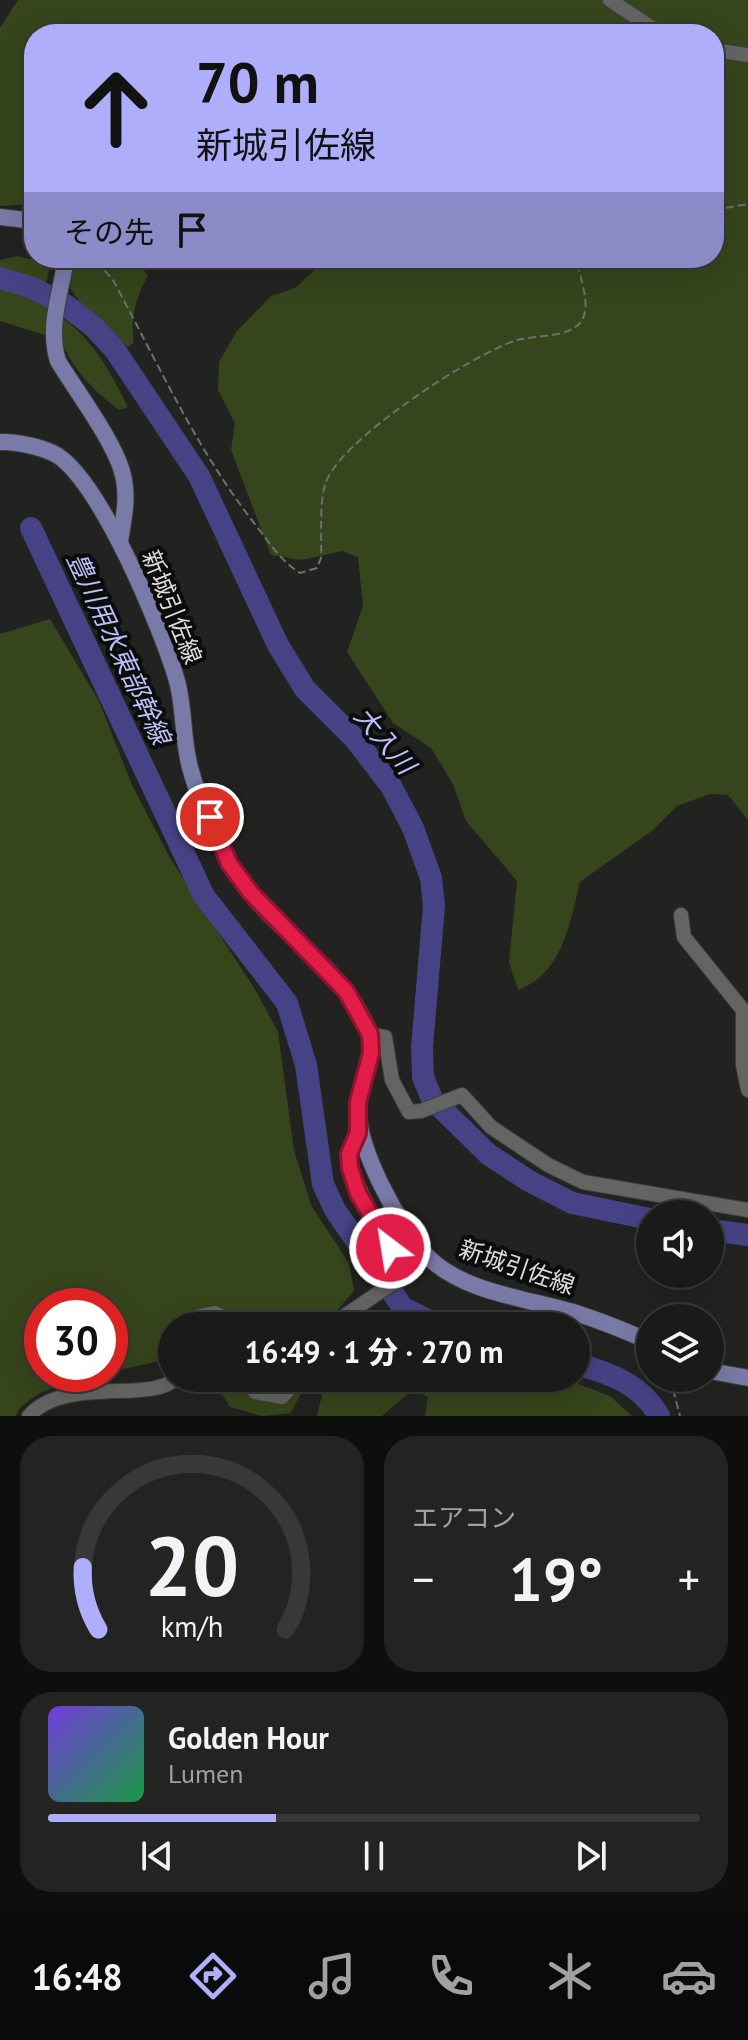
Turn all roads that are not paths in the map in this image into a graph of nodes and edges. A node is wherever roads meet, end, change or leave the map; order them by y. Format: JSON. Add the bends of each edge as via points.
{"nodes":[{"id":1,"x":610,"y":0,"type":"edge"},
{"id":2,"x":646,"y":24,"type":"edge"},
{"id":3,"x":724,"y":51,"type":"edge"},
{"id":4,"x":748,"y":55,"type":"edge"},
{"id":5,"x":0,"y":217,"type":"edge"},
{"id":6,"x":24,"y":220,"type":"edge"},
{"id":7,"x":65,"y":268,"type":"edge"},
{"id":8,"x":0,"y":442,"type":"edge"},
{"id":9,"x":120,"y":542,"type":"junction"},
{"id":10,"x":681,"y":915,"type":"dead end"},
{"id":11,"x":370,"y":1034,"type":"junction"},
{"id":12,"x":748,"y":1090,"type":"edge"},
{"id":13,"x":358,"y":1133,"type":"junction"},
{"id":14,"x":748,"y":1210,"type":"edge"},
{"id":15,"x":350,"y":1312,"type":"edge"},
{"id":16,"x":636,"y":1336,"type":"edge"},
{"id":17,"x":724,"y":1374,"type":"edge"},
{"id":18,"x":748,"y":1378,"type":"edge"},
{"id":19,"x":158,"y":1387,"type":"edge"},
{"id":20,"x":255,"y":1392,"type":"edge"},
{"id":21,"x":286,"y":1392,"type":"edge"},
{"id":22,"x":29,"y":1416,"type":"edge"}],
"edges":[{"from":1,"to":2,"type":"street"},
{"from":3,"to":4,"type":"street"},
{"from":5,"to":6,"type":"main road"},
{"from":7,"to":9,"type":"main road","via":[[53,326],[58,361],[116,455],[124,478]]},
{"from":8,"to":9,"type":"main road","name":"新城引佐線","via":[[55,454],[82,481]]},
{"from":9,"to":11,"type":"main road","name":"新城引佐線","via":[[178,684],[191,771],[229,863],[251,893],[346,991]]},
{"from":10,"to":12,"type":"street","via":[[684,937],[743,1010]]},
{"from":11,"to":13,"type":"main road","name":"新城引佐線"},
{"from":11,"to":14,"type":"street","via":[[385,1037],[392,1080],[409,1112],[462,1095],[491,1127],[583,1182]]},
{"from":13,"to":15,"type":"street","via":[[349,1154],[350,1168],[381,1235],[400,1261],[399,1279]]},
{"from":13,"to":16,"type":"main road","name":"新城引佐線","via":[[414,1239],[450,1274]]},
{"from":17,"to":18,"type":"main road"},
{"from":19,"to":22,"type":"street","via":[[53,1399]]},
{"from":20,"to":21,"type":"street","via":[[282,1397]]}]}
